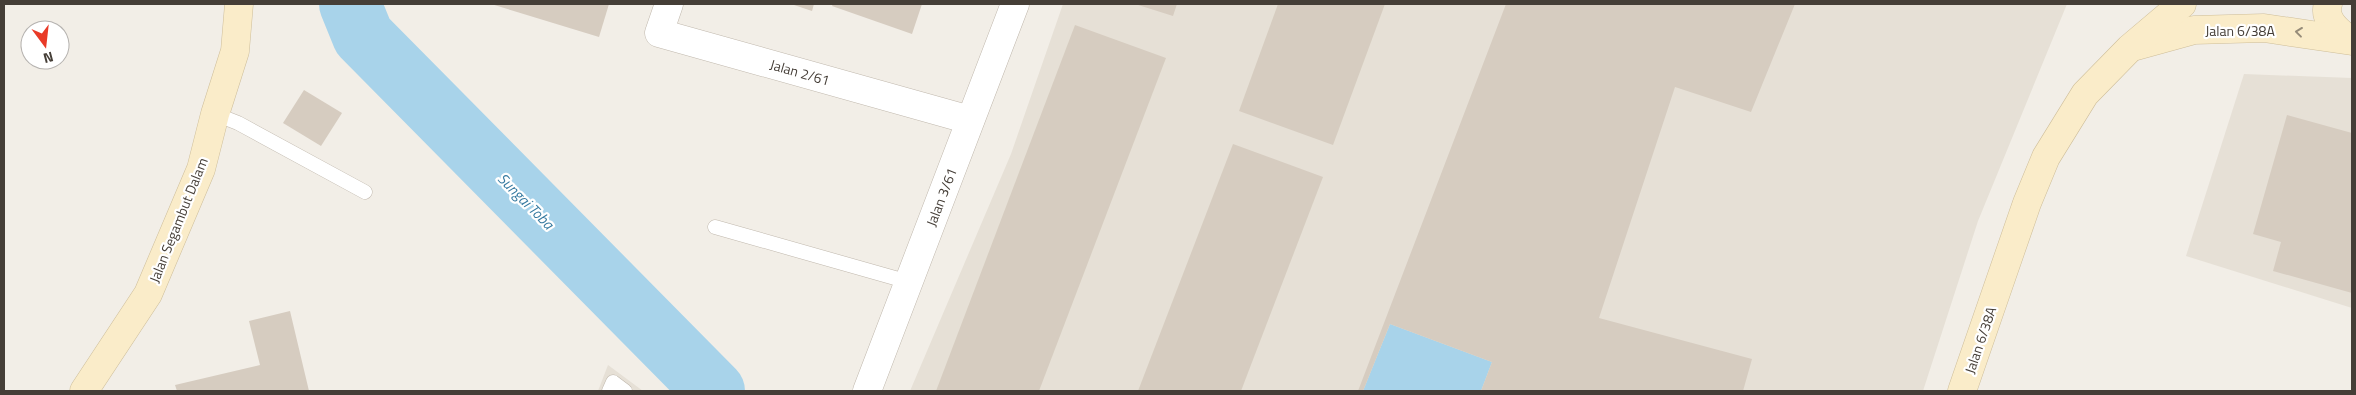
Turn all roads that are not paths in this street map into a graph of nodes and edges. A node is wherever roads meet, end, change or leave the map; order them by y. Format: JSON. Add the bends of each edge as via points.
{"nodes":[{"id":1,"x":239,"y":4,"type":"edge"},
{"id":2,"x":669,"y":4,"type":"edge"},
{"id":3,"x":1016,"y":4,"type":"edge"},
{"id":4,"x":2182,"y":4,"type":"edge"},
{"id":5,"x":2328,"y":4,"type":"edge"},
{"id":6,"x":2350,"y":40,"type":"edge"},
{"id":7,"x":2130,"y":48,"type":"junction"},
{"id":8,"x":215,"y":114,"type":"junction"},
{"id":9,"x":970,"y":120,"type":"junction"},
{"id":10,"x":365,"y":192,"type":"dead end"},
{"id":11,"x":716,"y":227,"type":"dead end"},
{"id":12,"x":909,"y":282,"type":"junction"},
{"id":13,"x":84,"y":391,"type":"edge"},
{"id":14,"x":609,"y":391,"type":"edge"},
{"id":15,"x":625,"y":391,"type":"edge"},
{"id":16,"x":867,"y":391,"type":"edge"},
{"id":17,"x":1962,"y":391,"type":"edge"}],
"edges":[{"from":1,"to":8,"type":"street","name":"Jalan Segambut Dalam","via":[[235,51]]},
{"from":2,"to":9,"type":"street","name":"Jalan 2/61","via":[[659,33]]},
{"from":3,"to":9,"type":"street","name":"Jalan 3/61"},
{"from":4,"to":7,"type":"street","name":"Jalan 6/38A"},
{"from":5,"to":6,"type":"street","via":[[2326,10],[2332,24]]},
{"from":6,"to":7,"type":"street","name":"Jalan 6/38A","one_way":true,"via":[[2264,28],[2194,30]]},
{"from":7,"to":17,"type":"street","name":"Jalan 6/38A","via":[[2085,94],[2046,157]]},
{"from":8,"to":10,"type":"lane","via":[[238,123]]},
{"from":8,"to":13,"type":"street","name":"Jalan Segambut Dalam","via":[[201,169],[148,294]]},
{"from":9,"to":12,"type":"street","name":"Jalan 3/61"},
{"from":11,"to":12,"type":"lane"},
{"from":12,"to":16,"type":"street","name":"Jalan 3/61"},
{"from":14,"to":15,"type":"lane","via":[[613,382]]}]}
